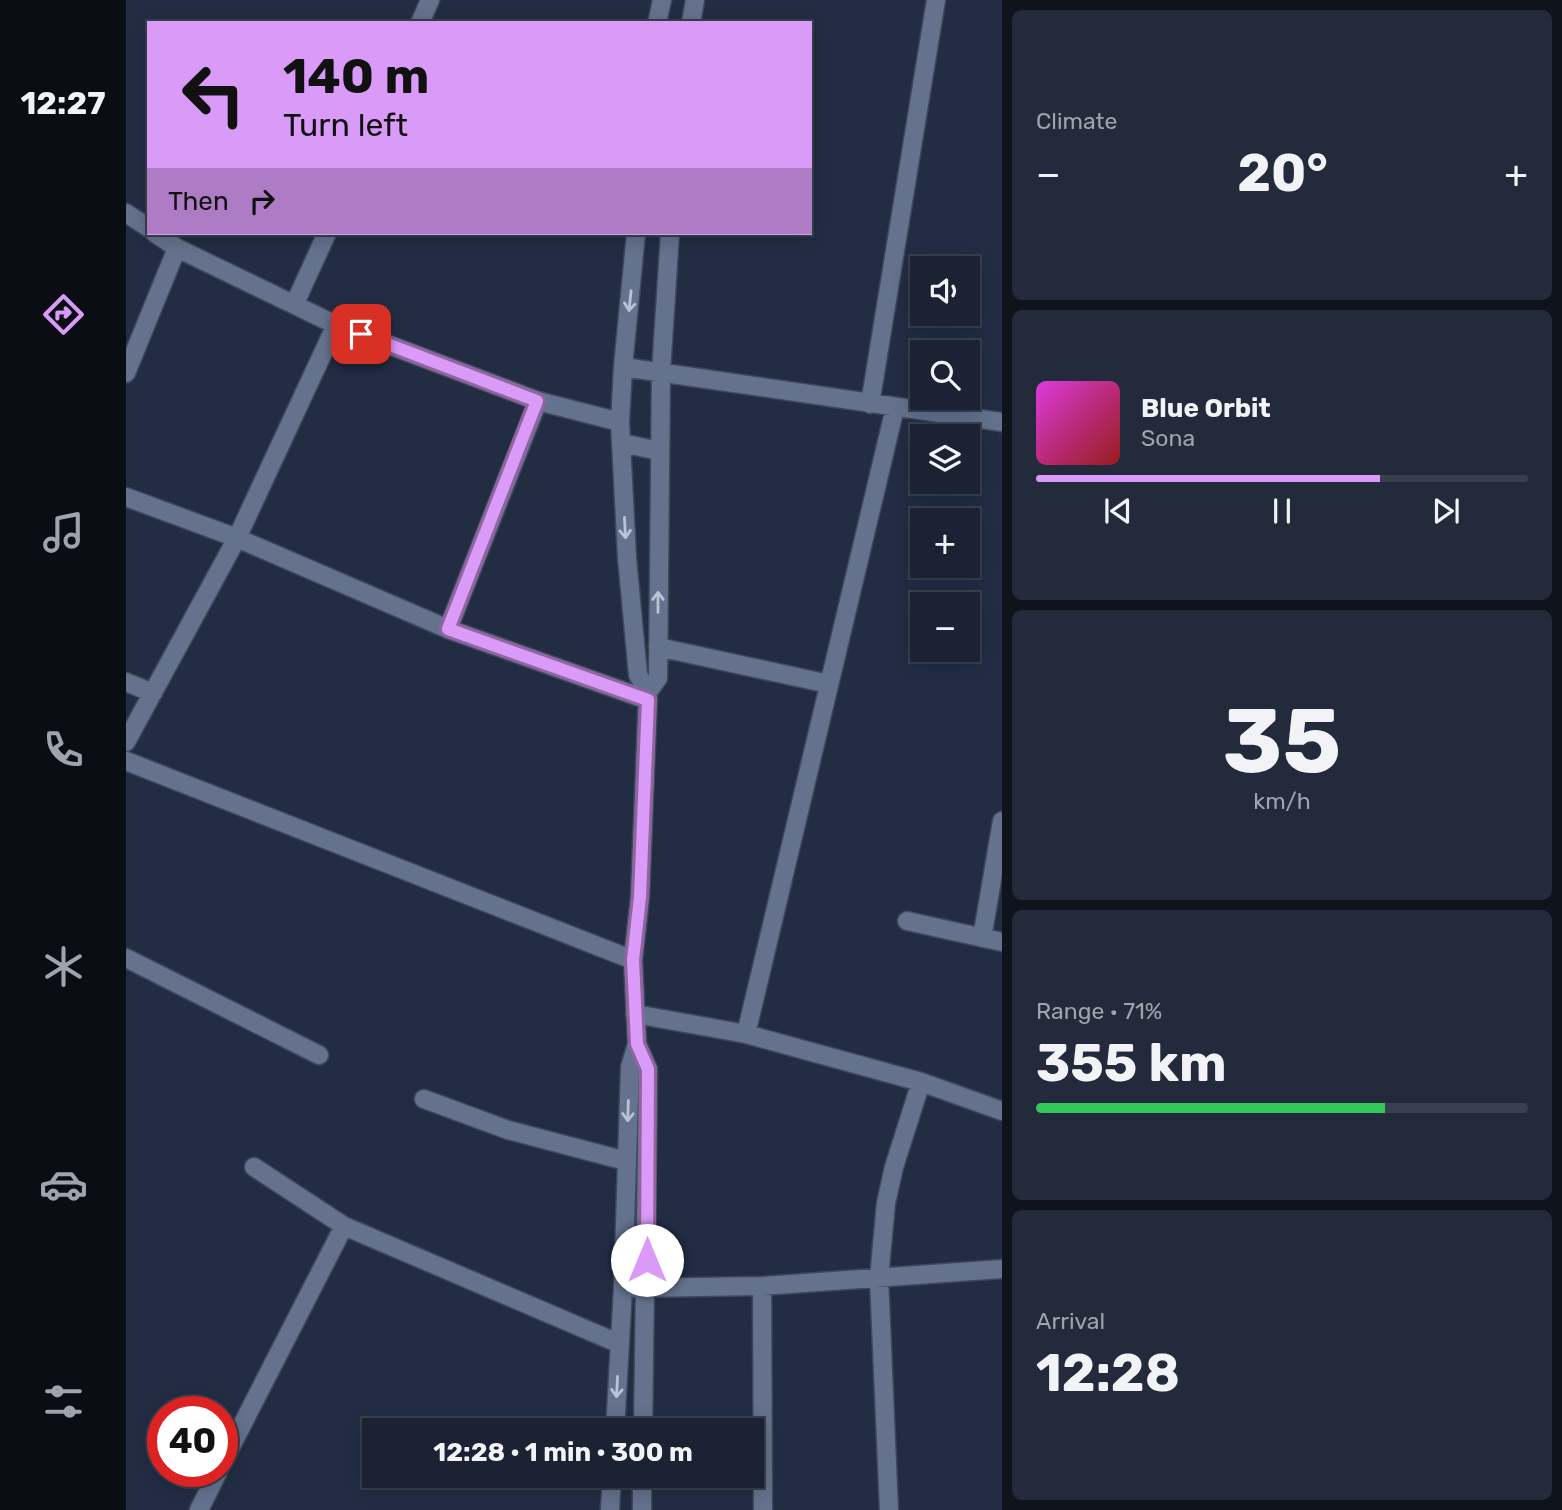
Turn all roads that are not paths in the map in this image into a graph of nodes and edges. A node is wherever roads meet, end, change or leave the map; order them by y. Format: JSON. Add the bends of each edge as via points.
{"nodes":[{"id":1,"x":430,"y":0,"type":"edge"},
{"id":2,"x":662,"y":0,"type":"edge"},
{"id":3,"x":695,"y":0,"type":"edge"},
{"id":4,"x":936,"y":0,"type":"edge"},
{"id":5,"x":420,"y":21,"type":"edge"},
{"id":6,"x":657,"y":21,"type":"edge"},
{"id":7,"x":691,"y":21,"type":"edge"},
{"id":8,"x":126,"y":213,"type":"edge"},
{"id":9,"x":147,"y":227,"type":"edge"},
{"id":10,"x":159,"y":235,"type":"edge"},
{"id":11,"x":326,"y":235,"type":"edge"},
{"id":12,"x":636,"y":235,"type":"edge"},
{"id":13,"x":670,"y":235,"type":"edge"},
{"id":14,"x":177,"y":248,"type":"junction"},
{"id":15,"x":295,"y":303,"type":"junction"},
{"id":16,"x":336,"y":325,"type":"junction"},
{"id":17,"x":622,"y":367,"type":"junction"},
{"id":18,"x":661,"y":372,"type":"junction"},
{"id":19,"x":126,"y":373,"type":"edge"},
{"id":20,"x":537,"y":401,"type":"junction"},
{"id":21,"x":870,"y":404,"type":"junction"},
{"id":22,"x":895,"y":408,"type":"junction"},
{"id":23,"x":620,"y":422,"type":"junction"},
{"id":24,"x":1002,"y":422,"type":"edge"},
{"id":25,"x":622,"y":443,"type":"junction"},
{"id":26,"x":659,"y":451,"type":"junction"},
{"id":27,"x":126,"y":497,"type":"edge"},
{"id":28,"x":237,"y":538,"type":"junction"},
{"id":29,"x":448,"y":629,"type":"junction"},
{"id":30,"x":658,"y":647,"type":"junction"},
{"id":31,"x":126,"y":682,"type":"edge"},
{"id":32,"x":829,"y":684,"type":"junction"},
{"id":33,"x":153,"y":693,"type":"junction"},
{"id":34,"x":648,"y":696,"type":"junction"},
{"id":35,"x":126,"y":743,"type":"edge"},
{"id":36,"x":126,"y":761,"type":"edge"},
{"id":37,"x":1002,"y":821,"type":"edge"},
{"id":38,"x":907,"y":921,"type":"dead end"},
{"id":39,"x":982,"y":938,"type":"junction"},
{"id":40,"x":1002,"y":942,"type":"edge"},
{"id":41,"x":126,"y":957,"type":"edge"},
{"id":42,"x":633,"y":960,"type":"junction"},
{"id":43,"x":635,"y":1014,"type":"junction"},
{"id":44,"x":746,"y":1034,"type":"junction"},
{"id":45,"x":637,"y":1044,"type":"junction"},
{"id":46,"x":318,"y":1055,"type":"dead end"},
{"id":47,"x":921,"y":1082,"type":"junction"},
{"id":48,"x":424,"y":1099,"type":"dead end"},
{"id":49,"x":1002,"y":1111,"type":"edge"},
{"id":50,"x":626,"y":1161,"type":"junction"},
{"id":51,"x":254,"y":1167,"type":"dead end"},
{"id":52,"x":344,"y":1226,"type":"junction"},
{"id":53,"x":1002,"y":1269,"type":"edge"},
{"id":54,"x":879,"y":1278,"type":"junction"},
{"id":55,"x":762,"y":1286,"type":"junction"},
{"id":56,"x":623,"y":1288,"type":"junction"},
{"id":57,"x":646,"y":1288,"type":"junction"},
{"id":58,"x":620,"y":1344,"type":"junction"},
{"id":59,"x":616,"y":1418,"type":"edge"},
{"id":60,"x":643,"y":1418,"type":"edge"},
{"id":61,"x":238,"y":1433,"type":"edge"},
{"id":62,"x":210,"y":1487,"type":"edge"},
{"id":63,"x":611,"y":1488,"type":"edge"},
{"id":64,"x":642,"y":1488,"type":"edge"},
{"id":65,"x":199,"y":1510,"type":"edge"},
{"id":66,"x":610,"y":1510,"type":"edge"},
{"id":67,"x":642,"y":1510,"type":"edge"},
{"id":68,"x":763,"y":1510,"type":"edge"},
{"id":69,"x":889,"y":1510,"type":"edge"}],
"edges":[{"from":1,"to":5,"type":"street"},
{"from":2,"to":6,"type":"street"},
{"from":3,"to":7,"type":"street"},
{"from":4,"to":21,"type":"street"},
{"from":8,"to":9,"type":"street"},
{"from":10,"to":14,"type":"street"},
{"from":11,"to":15,"type":"street"},
{"from":12,"to":17,"type":"street","one_way":true},
{"from":13,"to":18,"type":"street"},
{"from":14,"to":15,"type":"street"},
{"from":14,"to":19,"type":"street"},
{"from":15,"to":16,"type":"street"},
{"from":16,"to":20,"type":"street"},
{"from":16,"to":28,"type":"street"},
{"from":17,"to":18,"type":"street"},
{"from":17,"to":23,"type":"street"},
{"from":18,"to":21,"type":"street"},
{"from":18,"to":26,"type":"street"},
{"from":20,"to":23,"type":"street"},
{"from":20,"to":29,"type":"street"},
{"from":21,"to":22,"type":"street"},
{"from":22,"to":24,"type":"street"},
{"from":22,"to":32,"type":"street"},
{"from":23,"to":25,"type":"street"},
{"from":25,"to":26,"type":"street"},
{"from":25,"to":34,"type":"street","one_way":true,"via":[[638,676]]},
{"from":30,"to":26,"type":"street","one_way":true},
{"from":27,"to":28,"type":"street"},
{"from":28,"to":29,"type":"street"},
{"from":28,"to":33,"type":"street"},
{"from":29,"to":34,"type":"street"},
{"from":30,"to":32,"type":"street"},
{"from":30,"to":34,"type":"street","via":[[658,678]]},
{"from":31,"to":33,"type":"street"},
{"from":32,"to":44,"type":"street"},
{"from":33,"to":35,"type":"street"},
{"from":34,"to":42,"type":"street"},
{"from":36,"to":42,"type":"street"},
{"from":37,"to":39,"type":"street"},
{"from":38,"to":39,"type":"street"},
{"from":39,"to":40,"type":"street"},
{"from":41,"to":46,"type":"street"},
{"from":42,"to":43,"type":"street"},
{"from":43,"to":44,"type":"street"},
{"from":43,"to":45,"type":"street"},
{"from":44,"to":47,"type":"street"},
{"from":45,"to":50,"type":"street","one_way":true,"via":[[630,1067]]},
{"from":45,"to":57,"type":"street","via":[[648,1069]]},
{"from":47,"to":49,"type":"street"},
{"from":47,"to":54,"type":"street","via":[[886,1203]]},
{"from":48,"to":50,"type":"street","via":[[508,1130]]},
{"from":50,"to":56,"type":"street"},
{"from":51,"to":52,"type":"street"},
{"from":52,"to":58,"type":"street"},
{"from":52,"to":61,"type":"street"},
{"from":53,"to":54,"type":"street"},
{"from":54,"to":55,"type":"street"},
{"from":54,"to":69,"type":"street"},
{"from":55,"to":57,"type":"street"},
{"from":55,"to":68,"type":"street"},
{"from":56,"to":57,"type":"street"},
{"from":56,"to":58,"type":"street"},
{"from":57,"to":60,"type":"street"},
{"from":58,"to":59,"type":"street","one_way":true},
{"from":62,"to":65,"type":"street"},
{"from":63,"to":66,"type":"street"},
{"from":64,"to":67,"type":"street"}]}
